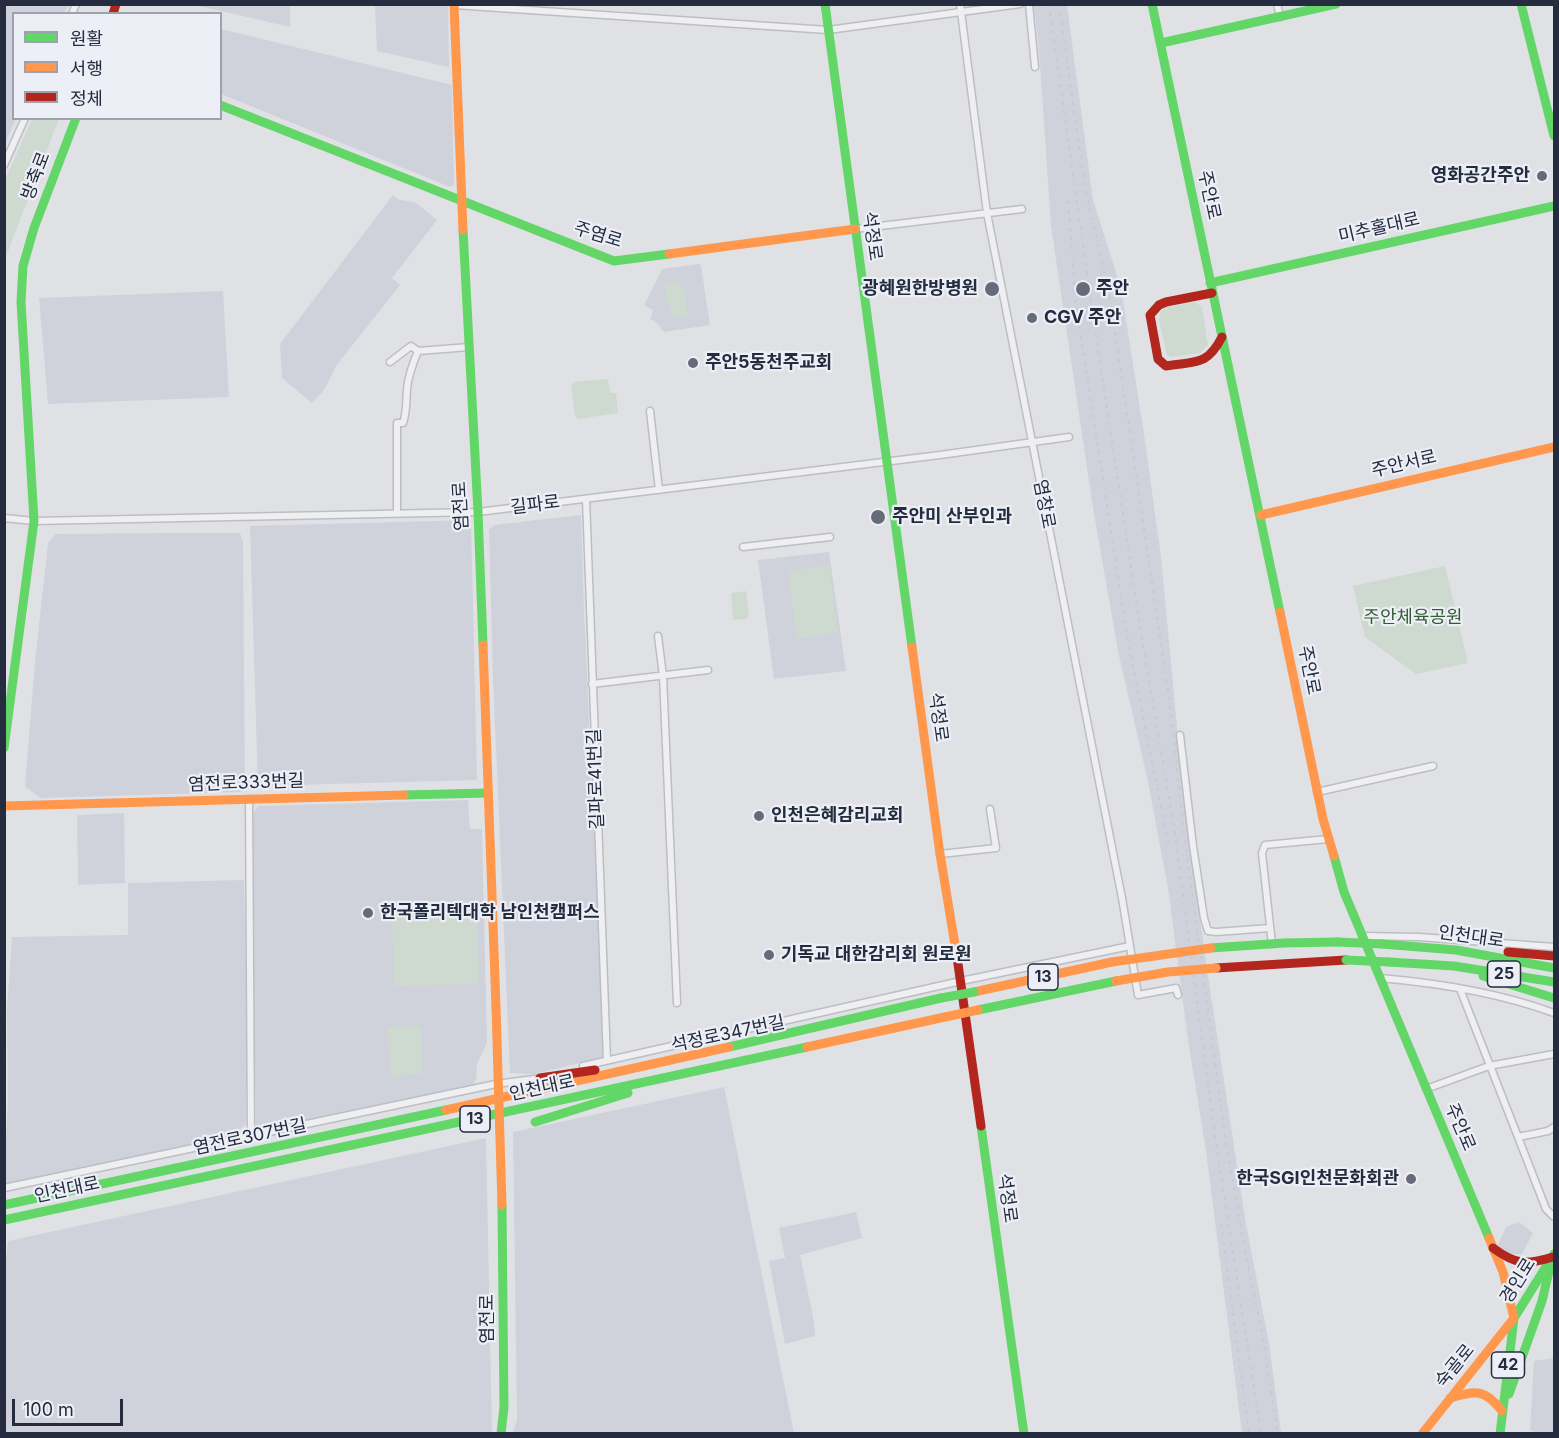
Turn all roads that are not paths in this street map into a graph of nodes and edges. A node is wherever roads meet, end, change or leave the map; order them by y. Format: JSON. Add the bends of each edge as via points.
{"nodes":[{"id":1,"x":825,"y":4,"type":"edge"},
{"id":2,"x":960,"y":4,"type":"edge"},
{"id":3,"x":1020,"y":4,"type":"edge"},
{"id":4,"x":1029,"y":4,"type":"edge"},
{"id":5,"x":1152,"y":4,"type":"edge"},
{"id":6,"x":1277,"y":4,"type":"edge"},
{"id":7,"x":1336,"y":4,"type":"edge"},
{"id":8,"x":1521,"y":4,"type":"edge"},
{"id":9,"x":454,"y":5,"type":"edge"},
{"id":10,"x":962,"y":12,"type":"junction"},
{"id":11,"x":1280,"y":17,"type":"junction"},
{"id":12,"x":828,"y":30,"type":"junction"},
{"id":13,"x":1161,"y":44,"type":"junction"},
{"id":14,"x":1035,"y":67,"type":"dead end"},
{"id":15,"x":222,"y":106,"type":"edge"},
{"id":16,"x":24,"y":120,"type":"edge"},
{"id":17,"x":75,"y":120,"type":"edge"},
{"id":18,"x":1554,"y":136,"type":"edge"},
{"id":19,"x":4,"y":165,"type":"edge"},
{"id":20,"x":461,"y":201,"type":"junction"},
{"id":21,"x":1554,"y":206,"type":"edge"},
{"id":22,"x":1022,"y":209,"type":"dead end"},
{"id":23,"x":987,"y":213,"type":"junction"},
{"id":24,"x":855,"y":229,"type":"junction"},
{"id":25,"x":1211,"y":288,"type":"junction"},
{"id":26,"x":1222,"y":337,"type":"junction"},
{"id":27,"x":469,"y":347,"type":"junction"},
{"id":28,"x":418,"y":351,"type":"junction"},
{"id":29,"x":390,"y":362,"type":"dead end"},
{"id":30,"x":650,"y":411,"type":"dead end"},
{"id":31,"x":1069,"y":437,"type":"dead end"},
{"id":32,"x":1032,"y":442,"type":"junction"},
{"id":33,"x":1554,"y":447,"type":"edge"},
{"id":34,"x":886,"y":462,"type":"junction"},
{"id":35,"x":659,"y":490,"type":"junction"},
{"id":36,"x":586,"y":499,"type":"junction"},
{"id":37,"x":478,"y":512,"type":"junction"},
{"id":38,"x":397,"y":513,"type":"junction"},
{"id":39,"x":1261,"y":515,"type":"junction"},
{"id":40,"x":4,"y":518,"type":"edge"},
{"id":41,"x":34,"y":521,"type":"junction"},
{"id":42,"x":830,"y":537,"type":"dead end"},
{"id":43,"x":743,"y":547,"type":"dead end"},
{"id":44,"x":658,"y":636,"type":"dead end"},
{"id":45,"x":708,"y":670,"type":"dead end"},
{"id":46,"x":663,"y":676,"type":"junction"},
{"id":47,"x":592,"y":684,"type":"junction"},
{"id":48,"x":1180,"y":735,"type":"dead end"},
{"id":49,"x":4,"y":748,"type":"edge"},
{"id":50,"x":1433,"y":766,"type":"dead end"},
{"id":51,"x":1317,"y":792,"type":"junction"},
{"id":52,"x":488,"y":793,"type":"junction"},
{"id":53,"x":249,"y":799,"type":"junction"},
{"id":54,"x":4,"y":806,"type":"edge"},
{"id":55,"x":990,"y":809,"type":"dead end"},
{"id":56,"x":1328,"y":839,"type":"junction"},
{"id":57,"x":940,"y":854,"type":"junction"},
{"id":58,"x":1270,"y":928,"type":"junction"},
{"id":59,"x":1362,"y":936,"type":"junction"},
{"id":60,"x":1272,"y":944,"type":"junction"},
{"id":61,"x":1130,"y":945,"type":"junction"},
{"id":62,"x":1554,"y":947,"type":"edge"},
{"id":63,"x":1456,"y":950,"type":"junction"},
{"id":64,"x":1554,"y":956,"type":"edge"},
{"id":65,"x":1454,"y":966,"type":"junction"},
{"id":66,"x":1554,"y":968,"type":"edge"},
{"id":67,"x":1380,"y":978,"type":"junction"},
{"id":68,"x":961,"y":981,"type":"junction"},
{"id":69,"x":1554,"y":982,"type":"edge"},
{"id":70,"x":1460,"y":989,"type":"junction"},
{"id":71,"x":1178,"y":995,"type":"dead end"},
{"id":72,"x":1554,"y":998,"type":"edge"},
{"id":73,"x":677,"y":1003,"type":"dead end"},
{"id":74,"x":1554,"y":1013,"type":"edge"},
{"id":75,"x":1554,"y":1054,"type":"edge"},
{"id":76,"x":700,"y":1055,"type":"junction"},
{"id":77,"x":607,"y":1060,"type":"junction"},
{"id":78,"x":1489,"y":1066,"type":"junction"},
{"id":79,"x":701,"y":1071,"type":"junction"},
{"id":80,"x":540,"y":1078,"type":"junction"},
{"id":81,"x":496,"y":1084,"type":"joint"},
{"id":82,"x":1426,"y":1089,"type":"junction"},
{"id":83,"x":535,"y":1122,"type":"dead end"},
{"id":84,"x":1554,"y":1127,"type":"edge"},
{"id":85,"x":251,"y":1137,"type":"junction"},
{"id":86,"x":1518,"y":1137,"type":"junction"},
{"id":87,"x":4,"y":1188,"type":"edge"},
{"id":88,"x":4,"y":1205,"type":"edge"},
{"id":89,"x":1554,"y":1217,"type":"edge"},
{"id":90,"x":4,"y":1220,"type":"edge"},
{"id":91,"x":1493,"y":1248,"type":"junction"},
{"id":92,"x":1553,"y":1256,"type":"edge"},
{"id":93,"x":1514,"y":1318,"type":"junction"},
{"id":94,"x":1450,"y":1398,"type":"junction"},
{"id":95,"x":1502,"y":1411,"type":"junction"},
{"id":96,"x":501,"y":1434,"type":"edge"},
{"id":97,"x":1024,"y":1434,"type":"edge"},
{"id":98,"x":1422,"y":1434,"type":"edge"},
{"id":99,"x":1500,"y":1434,"type":"edge"}],
"edges":[{"from":1,"to":12,"type":"main road","name":"석정로"},
{"from":2,"to":10,"type":"street","name":"염창로"},
{"from":3,"to":10,"type":"street"},
{"from":4,"to":14,"type":"street"},
{"from":5,"to":13,"type":"main road","name":"주안로"},
{"from":6,"to":11,"type":"street"},
{"from":7,"to":11,"type":"main road"},
{"from":8,"to":18,"type":"main road"},
{"from":9,"to":12,"type":"street"},
{"from":9,"to":20,"type":"main road","name":"염전로"},
{"from":10,"to":12,"type":"street"},
{"from":10,"to":23,"type":"street","name":"염창로"},
{"from":11,"to":13,"type":"main road"},
{"from":12,"to":24,"type":"main road","name":"석정로"},
{"from":13,"to":25,"type":"main road","name":"주안로"},
{"from":15,"to":20,"type":"main road","name":"주염로"},
{"from":16,"to":19,"type":"street"},
{"from":17,"to":41,"type":"main road","name":"방축로","via":[[23,266],[21,302]]},
{"from":20,"to":24,"type":"main road","name":"주염로","via":[[614,261]]},
{"from":20,"to":27,"type":"main road","name":"염전로"},
{"from":21,"to":25,"type":"main road","name":"미추홀대로"},
{"from":22,"to":23,"type":"street","name":"주염로"},
{"from":23,"to":24,"type":"street","name":"주염로"},
{"from":23,"to":32,"type":"street","name":"염창로"},
{"from":24,"to":34,"type":"main road","name":"석정로"},
{"from":25,"to":26,"type":"main road","name":"주안로"},
{"from":25,"to":26,"type":"main road","via":[[1166,302],[1154,310],[1150,319],[1158,359],[1166,366],[1207,359]]},
{"from":26,"to":39,"type":"main road","name":"주안로"},
{"from":27,"to":28,"type":"street"},
{"from":27,"to":37,"type":"main road","name":"염전로"},
{"from":28,"to":29,"type":"street","via":[[411,346]]},
{"from":28,"to":38,"type":"street","via":[[408,380],[406,413],[403,423],[397,423]]},
{"from":30,"to":35,"type":"street"},
{"from":31,"to":32,"type":"street","name":"길파로"},
{"from":32,"to":34,"type":"street","name":"길파로"},
{"from":32,"to":61,"type":"street","name":"염창로"},
{"from":33,"to":39,"type":"main road","name":"주안서로"},
{"from":34,"to":35,"type":"street","name":"길파로"},
{"from":34,"to":57,"type":"main road","name":"석정로"},
{"from":35,"to":36,"type":"street","name":"길파로"},
{"from":36,"to":37,"type":"street","name":"길파로"},
{"from":36,"to":47,"type":"street","name":"길파로41번길"},
{"from":37,"to":38,"type":"street","name":"길파로"},
{"from":37,"to":52,"type":"main road","name":"염전로"},
{"from":38,"to":41,"type":"street","name":"길파로"},
{"from":39,"to":51,"type":"main road","name":"주안로"},
{"from":40,"to":41,"type":"street","name":"길파로"},
{"from":41,"to":49,"type":"main road","name":"방축로"},
{"from":42,"to":43,"type":"street"},
{"from":44,"to":46,"type":"street"},
{"from":45,"to":46,"type":"street"},
{"from":46,"to":47,"type":"street"},
{"from":46,"to":73,"type":"street"},
{"from":47,"to":77,"type":"street","name":"길파로41번길"},
{"from":48,"to":58,"type":"street","via":[[1208,931]]},
{"from":50,"to":51,"type":"street"},
{"from":51,"to":56,"type":"main road","name":"주안로"},
{"from":52,"to":53,"type":"main road","name":"염전로333번길"},
{"from":52,"to":96,"type":"main road","name":"염전로","bridge":true,"via":[[502,1205]]},
{"from":53,"to":54,"type":"main road","name":"염전로333번길"},
{"from":53,"to":85,"type":"street"},
{"from":55,"to":57,"type":"street","via":[[996,848]]},
{"from":56,"to":58,"type":"street","via":[[1263,848]]},
{"from":56,"to":59,"type":"main road","name":"주안로"},
{"from":57,"to":68,"type":"main road","name":"석정로"},
{"from":58,"to":60,"type":"street"},
{"from":59,"to":62,"type":"street"},
{"from":59,"to":67,"type":"main road","name":"주안로"},
{"from":60,"to":63,"type":"main road","name":"인천대로","number":"13","bridge":true,"via":[[1337,942]]},
{"from":60,"to":76,"type":"main road","name":"인천대로","number":"13","bridge":true,"via":[[1112,962]]},
{"from":61,"to":68,"type":"street","name":"석정로347번길"},
{"from":61,"to":71,"type":"street","name":"염창로","via":[[1138,994],[1176,988]]},
{"from":63,"to":64,"type":"main road"},
{"from":63,"to":66,"type":"main road","name":"인천대로","number":"25"},
{"from":65,"to":69,"type":"main road","name":"인천대로","number":"25"},
{"from":65,"to":72,"type":"main road"},
{"from":65,"to":79,"type":"main road","name":"인천대로","number":"13","bridge":true,"via":[[1346,960],[1168,972]]},
{"from":67,"to":70,"type":"street"},
{"from":67,"to":82,"type":"main road","name":"주안로"},
{"from":68,"to":77,"type":"street","name":"석정로347번길"},
{"from":68,"to":97,"type":"main road","name":"석정로"},
{"from":70,"to":74,"type":"street"},
{"from":70,"to":78,"type":"street"},
{"from":75,"to":78,"type":"street"},
{"from":76,"to":80,"type":"main road","via":[[650,1059]]},
{"from":76,"to":88,"type":"main road","name":"인천대로","number":"13"},
{"from":77,"to":80,"type":"street","name":"석정로347번길"},
{"from":78,"to":82,"type":"street"},
{"from":78,"to":86,"type":"street"},
{"from":79,"to":83,"type":"main road"},
{"from":79,"to":90,"type":"main road","name":"인천대로","number":"13"},
{"from":80,"to":81,"type":"street","name":"석정로347번길"},
{"from":81,"to":85,"type":"street","name":"염전로307번길"},
{"from":82,"to":91,"type":"main road","name":"주안로"},
{"from":84,"to":86,"type":"street"},
{"from":85,"to":87,"type":"street","name":"염전로307번길"},
{"from":86,"to":89,"type":"street","via":[[1546,1209]]},
{"from":91,"to":92,"type":"main road","via":[[1519,1263]]},
{"from":91,"to":93,"type":"main road","name":"주안로"},
{"from":92,"to":93,"type":"main road","name":"경인로","number":"42"},
{"from":92,"to":95,"type":"main road","via":[[1542,1301]]},
{"from":93,"to":94,"type":"main road","name":"숙골로"},
{"from":93,"to":95,"type":"main road","name":"경인로","number":"42"},
{"from":94,"to":95,"type":"main road","via":[[1473,1390],[1482,1392]]},
{"from":94,"to":98,"type":"main road","name":"숙골로"},
{"from":95,"to":99,"type":"main road","name":"경인로","number":"42"}]}
